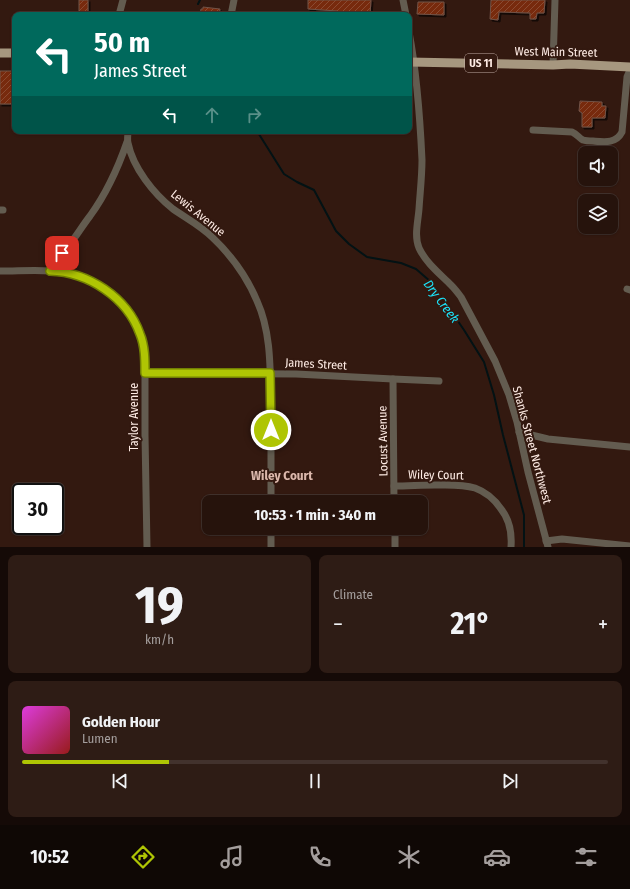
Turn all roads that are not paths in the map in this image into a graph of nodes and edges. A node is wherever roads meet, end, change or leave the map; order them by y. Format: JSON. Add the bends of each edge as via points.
{"nodes":[{"id":1,"x":123,"y":0,"type":"edge"},
{"id":2,"x":234,"y":0,"type":"edge"},
{"id":3,"x":403,"y":0,"type":"edge"},
{"id":4,"x":555,"y":0,"type":"edge"},
{"id":5,"x":121,"y":12,"type":"edge"},
{"id":6,"x":232,"y":12,"type":"edge"},
{"id":7,"x":405,"y":12,"type":"edge"},
{"id":8,"x":0,"y":53,"type":"edge"},
{"id":9,"x":12,"y":53,"type":"edge"},
{"id":10,"x":412,"y":62,"type":"edge"},
{"id":11,"x":552,"y":65,"type":"junction"},
{"id":12,"x":630,"y":69,"type":"edge"},
{"id":13,"x":533,"y":130,"type":"dead end"},
{"id":14,"x":128,"y":134,"type":"edge"},
{"id":15,"x":127,"y":142,"type":"junction"},
{"id":16,"x":0,"y":271,"type":"edge"},
{"id":17,"x":50,"y":271,"type":"junction"},
{"id":18,"x":145,"y":373,"type":"junction"},
{"id":19,"x":270,"y":373,"type":"junction"},
{"id":20,"x":393,"y":379,"type":"junction"},
{"id":21,"x":439,"y":381,"type":"dead end"},
{"id":22,"x":519,"y":432,"type":"junction"},
{"id":23,"x":630,"y":447,"type":"edge"},
{"id":24,"x":394,"y":486,"type":"junction"},
{"id":25,"x":271,"y":495,"type":"edge"},
{"id":26,"x":394,"y":495,"type":"edge"},
{"id":27,"x":271,"y":535,"type":"edge"},
{"id":28,"x":395,"y":535,"type":"edge"},
{"id":29,"x":547,"y":544,"type":"edge"},
{"id":30,"x":630,"y":546,"type":"edge"},
{"id":31,"x":147,"y":547,"type":"edge"},
{"id":32,"x":271,"y":547,"type":"edge"},
{"id":33,"x":395,"y":547,"type":"edge"},
{"id":34,"x":511,"y":547,"type":"edge"}],
"edges":[{"from":1,"to":5,"type":"street"},
{"from":2,"to":6,"type":"street"},
{"from":3,"to":7,"type":"street"},
{"from":4,"to":11,"type":"street"},
{"from":8,"to":9,"type":"main road"},
{"from":10,"to":11,"type":"main road","name":"West Main Street","number":"US 11"},
{"from":10,"to":22,"type":"street","name":"Shanks Street Northwest","via":[[422,160],[417,233],[419,248],[429,264],[461,297],[500,373]]},
{"from":11,"to":12,"type":"main road","name":"West Main Street","number":"US 11"},
{"from":12,"to":13,"type":"street","via":[[622,132],[616,140],[584,141],[572,132]]},
{"from":14,"to":15,"type":"street","name":"Lewis Avenue"},
{"from":15,"to":17,"type":"street","via":[[99,203]]},
{"from":15,"to":19,"type":"street","name":"Lewis Avenue","via":[[138,170],[153,190],[211,236],[246,279],[266,326]]},
{"from":16,"to":17,"type":"street","name":"Taylor Avenue"},
{"from":17,"to":18,"type":"street","name":"Taylor Avenue","via":[[66,272],[88,280],[122,303],[133,318],[144,346]]},
{"from":18,"to":19,"type":"street","name":"James Street"},
{"from":18,"to":31,"type":"street","name":"Taylor Avenue"},
{"from":19,"to":20,"type":"street","name":"James Street"},
{"from":19,"to":25,"type":"street","name":"Lewis Avenue"},
{"from":20,"to":21,"type":"street","name":"James Street"},
{"from":20,"to":24,"type":"street","name":"Locust Avenue"},
{"from":22,"to":23,"type":"street","via":[[548,439]]},
{"from":22,"to":29,"type":"street","name":"Shanks Street Northwest"},
{"from":24,"to":26,"type":"street","name":"Locust Avenue"},
{"from":24,"to":34,"type":"street","name":"Wiley Court","via":[[453,485],[484,492],[504,512],[511,530]]},
{"from":27,"to":32,"type":"street"},
{"from":28,"to":33,"type":"street"},
{"from":29,"to":30,"type":"street","via":[[562,539]]}]}
